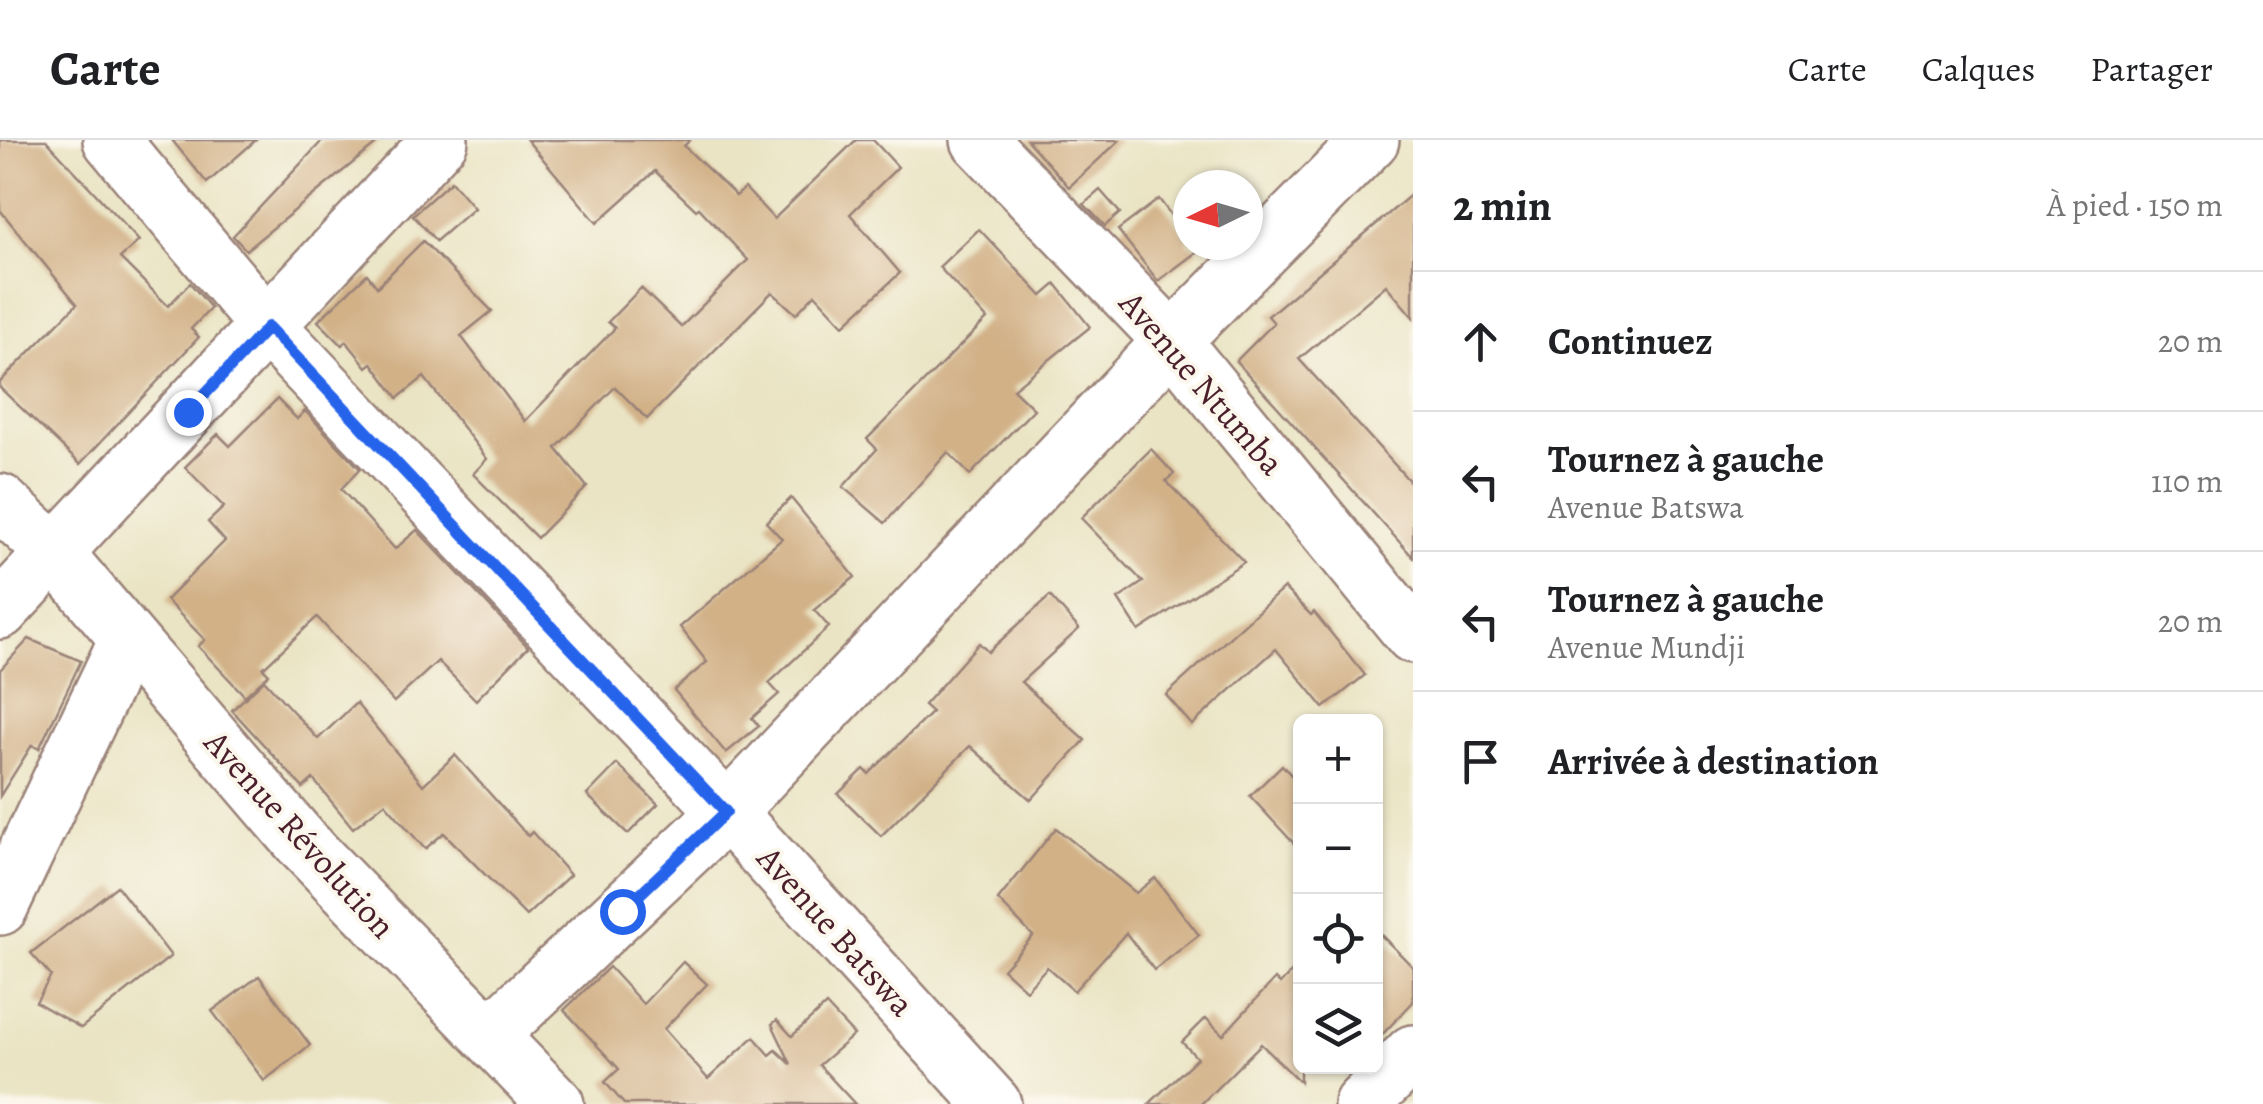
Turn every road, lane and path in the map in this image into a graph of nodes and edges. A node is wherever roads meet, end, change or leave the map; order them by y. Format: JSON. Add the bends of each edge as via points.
{"nodes":[{"id":1,"x":111,"y":140,"type":"edge"},
{"id":2,"x":440,"y":140,"type":"edge"},
{"id":3,"x":979,"y":140,"type":"edge"},
{"id":4,"x":1371,"y":140,"type":"edge"},
{"id":5,"x":268,"y":327,"type":"junction"},
{"id":6,"x":1172,"y":341,"type":"junction"},
{"id":7,"x":0,"y":502,"type":"edge"},
{"id":8,"x":54,"y":553,"type":"junction"},
{"id":9,"x":0,"y":611,"type":"edge"},
{"id":10,"x":1413,"y":636,"type":"edge"},
{"id":11,"x":127,"y":640,"type":"junction"},
{"id":12,"x":726,"y":812,"type":"junction"},
{"id":13,"x":0,"y":907,"type":"edge"},
{"id":14,"x":490,"y":1035,"type":"junction"},
{"id":15,"x":1413,"y":1053,"type":"edge"},
{"id":16,"x":556,"y":1104,"type":"edge"},
{"id":17,"x":994,"y":1104,"type":"edge"},
{"id":18,"x":1362,"y":1104,"type":"edge"}],
"edges":[{"from":1,"to":5,"type":"street","name":"Avenue Batswa"},
{"from":2,"to":5,"type":"street"},
{"from":3,"to":6,"type":"street","name":"Avenue Ntumba"},
{"from":4,"to":6,"type":"street"},
{"from":5,"to":8,"type":"street"},
{"from":5,"to":12,"type":"street","name":"Avenue Batswa"},
{"from":6,"to":10,"type":"street","name":"Avenue Ntumba"},
{"from":6,"to":12,"type":"street"},
{"from":7,"to":8,"type":"street","name":"Avenue Révolution"},
{"from":8,"to":9,"type":"street"},
{"from":8,"to":11,"type":"street","name":"Avenue Révolution"},
{"from":11,"to":13,"type":"street"},
{"from":11,"to":14,"type":"street","name":"Avenue Révolution","via":[[304,845]]},
{"from":12,"to":14,"type":"street"},
{"from":12,"to":17,"type":"street","name":"Avenue Batswa"},
{"from":14,"to":16,"type":"street","name":"Avenue Révolution"},
{"from":15,"to":18,"type":"street"}]}
